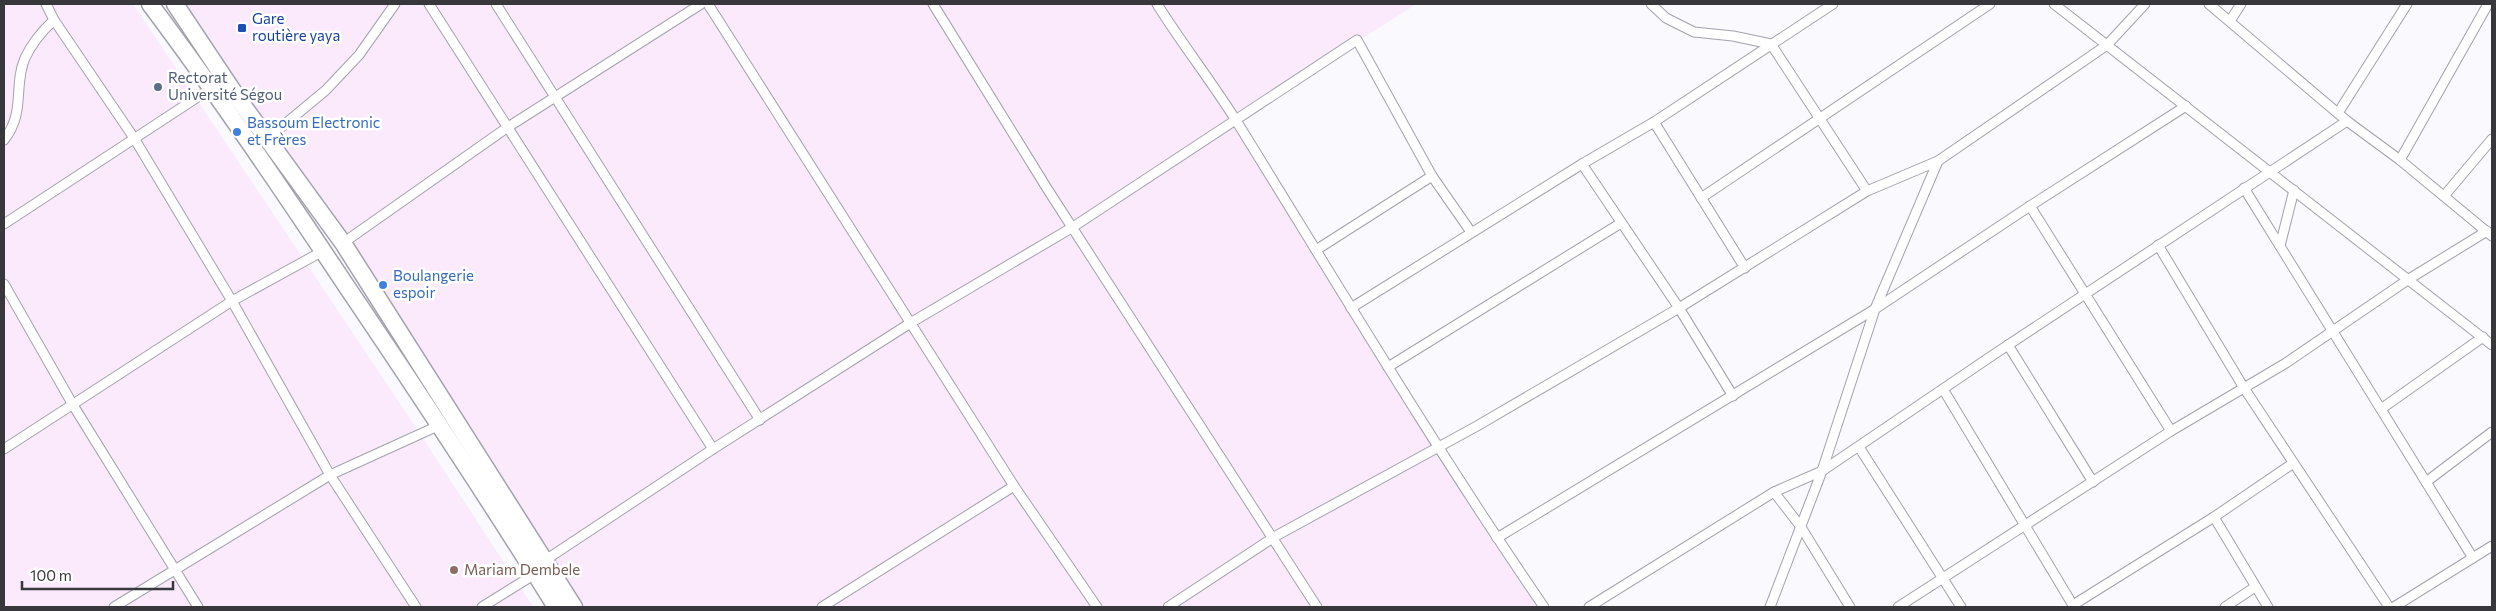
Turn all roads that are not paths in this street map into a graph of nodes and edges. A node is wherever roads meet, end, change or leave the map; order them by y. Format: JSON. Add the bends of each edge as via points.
{"nodes":[{"id":1,"x":46,"y":4,"type":"edge"},
{"id":2,"x":150,"y":4,"type":"edge"},
{"id":3,"x":175,"y":4,"type":"edge"},
{"id":4,"x":395,"y":4,"type":"edge"},
{"id":5,"x":429,"y":4,"type":"edge"},
{"id":6,"x":496,"y":4,"type":"edge"},
{"id":7,"x":701,"y":4,"type":"edge"},
{"id":8,"x":708,"y":4,"type":"edge"},
{"id":9,"x":933,"y":4,"type":"edge"},
{"id":10,"x":1157,"y":4,"type":"edge"},
{"id":11,"x":1652,"y":4,"type":"edge"},
{"id":12,"x":1832,"y":4,"type":"edge"},
{"id":13,"x":1990,"y":4,"type":"edge"},
{"id":14,"x":2054,"y":4,"type":"edge"},
{"id":15,"x":2145,"y":4,"type":"edge"},
{"id":16,"x":2209,"y":4,"type":"edge"},
{"id":17,"x":2241,"y":4,"type":"edge"},
{"id":18,"x":2407,"y":4,"type":"edge"},
{"id":19,"x":2488,"y":4,"type":"edge"},
{"id":20,"x":54,"y":20,"type":"junction"},
{"id":21,"x":2230,"y":21,"type":"junction"},
{"id":22,"x":1771,"y":44,"type":"junction"},
{"id":23,"x":2107,"y":44,"type":"junction"},
{"id":24,"x":213,"y":87,"type":"junction"},
{"id":25,"x":555,"y":96,"type":"junction"},
{"id":26,"x":2186,"y":106,"type":"junction"},
{"id":27,"x":2338,"y":113,"type":"junction"},
{"id":28,"x":1819,"y":118,"type":"junction"},
{"id":29,"x":1236,"y":120,"type":"junction"},
{"id":30,"x":2347,"y":121,"type":"junction"},
{"id":31,"x":1654,"y":122,"type":"junction"},
{"id":32,"x":508,"y":126,"type":"junction"},
{"id":33,"x":134,"y":138,"type":"junction"},
{"id":34,"x":267,"y":138,"type":"junction"},
{"id":35,"x":4,"y":140,"type":"edge"},
{"id":36,"x":2491,"y":142,"type":"edge"},
{"id":37,"x":2400,"y":160,"type":"junction"},
{"id":38,"x":1938,"y":161,"type":"junction"},
{"id":39,"x":1582,"y":164,"type":"junction"},
{"id":40,"x":2270,"y":171,"type":"junction"},
{"id":41,"x":1432,"y":176,"type":"junction"},
{"id":42,"x":2244,"y":188,"type":"junction"},
{"id":43,"x":2294,"y":190,"type":"junction"},
{"id":44,"x":1867,"y":191,"type":"junction"},
{"id":45,"x":2444,"y":196,"type":"junction"},
{"id":46,"x":1702,"y":198,"type":"junction"},
{"id":47,"x":2030,"y":206,"type":"junction"},
{"id":48,"x":1621,"y":223,"type":"junction"},
{"id":49,"x":4,"y":224,"type":"edge"},
{"id":50,"x":1073,"y":228,"type":"junction"},
{"id":51,"x":1472,"y":232,"type":"junction"},
{"id":52,"x":2490,"y":233,"type":"edge"},
{"id":53,"x":343,"y":243,"type":"junction"},
{"id":54,"x":2158,"y":245,"type":"junction"},
{"id":55,"x":2280,"y":246,"type":"junction"},
{"id":56,"x":1316,"y":250,"type":"junction"},
{"id":57,"x":324,"y":251,"type":"junction"},
{"id":58,"x":1745,"y":268,"type":"junction"},
{"id":59,"x":2409,"y":279,"type":"junction"},
{"id":60,"x":4,"y":284,"type":"edge"},
{"id":61,"x":2086,"y":295,"type":"junction"},
{"id":62,"x":232,"y":301,"type":"junction"},
{"id":63,"x":1351,"y":308,"type":"junction"},
{"id":64,"x":1679,"y":308,"type":"junction"},
{"id":65,"x":1876,"y":309,"type":"junction"},
{"id":66,"x":912,"y":322,"type":"junction"},
{"id":67,"x":2332,"y":331,"type":"junction"},
{"id":68,"x":2483,"y":336,"type":"junction"},
{"id":69,"x":2492,"y":344,"type":"edge"},
{"id":70,"x":2008,"y":345,"type":"junction"},
{"id":71,"x":1388,"y":367,"type":"junction"},
{"id":72,"x":2244,"y":388,"type":"junction"},
{"id":73,"x":1943,"y":389,"type":"junction"},
{"id":74,"x":1733,"y":396,"type":"junction"},
{"id":75,"x":72,"y":405,"type":"junction"},
{"id":76,"x":2381,"y":409,"type":"junction"},
{"id":77,"x":760,"y":420,"type":"junction"},
{"id":78,"x":440,"y":425,"type":"junction"},
{"id":79,"x":2171,"y":431,"type":"junction"},
{"id":80,"x":2492,"y":432,"type":"edge"},
{"id":81,"x":1439,"y":447,"type":"junction"},
{"id":82,"x":1859,"y":447,"type":"junction"},
{"id":83,"x":4,"y":449,"type":"edge"},
{"id":84,"x":713,"y":449,"type":"junction"},
{"id":85,"x":2292,"y":464,"type":"junction"},
{"id":86,"x":1822,"y":471,"type":"junction"},
{"id":87,"x":330,"y":475,"type":"junction"},
{"id":88,"x":2092,"y":482,"type":"junction"},
{"id":89,"x":2426,"y":482,"type":"junction"},
{"id":90,"x":1014,"y":486,"type":"junction"},
{"id":91,"x":1774,"y":492,"type":"junction"},
{"id":92,"x":2214,"y":517,"type":"junction"},
{"id":93,"x":2024,"y":526,"type":"junction"},
{"id":94,"x":1800,"y":527,"type":"junction"},
{"id":95,"x":1274,"y":537,"type":"junction"},
{"id":96,"x":1497,"y":538,"type":"junction"},
{"id":97,"x":2492,"y":546,"type":"edge"},
{"id":98,"x":2473,"y":558,"type":"junction"},
{"id":99,"x":540,"y":568,"type":"junction"},
{"id":100,"x":176,"y":571,"type":"junction"},
{"id":101,"x":1943,"y":578,"type":"junction"},
{"id":102,"x":2255,"y":588,"type":"junction"},
{"id":103,"x":2074,"y":606,"type":"edge"},
{"id":104,"x":114,"y":607,"type":"edge"},
{"id":105,"x":198,"y":607,"type":"edge"},
{"id":106,"x":416,"y":607,"type":"edge"},
{"id":107,"x":482,"y":607,"type":"edge"},
{"id":108,"x":556,"y":607,"type":"edge"},
{"id":109,"x":574,"y":607,"type":"edge"},
{"id":110,"x":822,"y":607,"type":"edge"},
{"id":111,"x":1097,"y":607,"type":"edge"},
{"id":112,"x":1168,"y":607,"type":"edge"},
{"id":113,"x":1317,"y":607,"type":"edge"},
{"id":114,"x":1544,"y":607,"type":"edge"},
{"id":115,"x":1589,"y":607,"type":"edge"},
{"id":116,"x":1770,"y":607,"type":"edge"},
{"id":117,"x":1850,"y":607,"type":"edge"},
{"id":118,"x":1898,"y":607,"type":"edge"},
{"id":119,"x":1961,"y":607,"type":"edge"},
{"id":120,"x":2225,"y":607,"type":"edge"},
{"id":121,"x":2268,"y":607,"type":"edge"},
{"id":122,"x":2389,"y":607,"type":"edge"},
{"id":123,"x":2394,"y":607,"type":"edge"}],
"edges":[{"from":1,"to":20,"type":"street"},
{"from":2,"to":24,"type":"highway"},
{"from":3,"to":34,"type":"highway"},
{"from":4,"to":34,"type":"street","via":[[360,54],[326,90]]},
{"from":5,"to":32,"type":"street"},
{"from":6,"to":25,"type":"street"},
{"from":7,"to":25,"type":"street"},
{"from":8,"to":66,"type":"street"},
{"from":9,"to":50,"type":"street"},
{"from":10,"to":29,"type":"street"},
{"from":11,"to":22,"type":"street","via":[[1666,18],[1694,32]]},
{"from":12,"to":22,"type":"street"},
{"from":13,"to":28,"type":"street"},
{"from":14,"to":23,"type":"street"},
{"from":15,"to":23,"type":"street"},
{"from":16,"to":21,"type":"street"},
{"from":17,"to":21,"type":"street"},
{"from":18,"to":27,"type":"street"},
{"from":19,"to":37,"type":"street"},
{"from":20,"to":33,"type":"street"},
{"from":20,"to":35,"type":"street","via":[[38,36],[25,59],[17,116]]},
{"from":21,"to":27,"type":"street"},
{"from":22,"to":28,"type":"street"},
{"from":22,"to":31,"type":"street"},
{"from":23,"to":26,"type":"street"},
{"from":23,"to":38,"type":"street"},
{"from":24,"to":33,"type":"street"},
{"from":24,"to":57,"type":"highway"},
{"from":25,"to":32,"type":"street"},
{"from":25,"to":77,"type":"street"},
{"from":26,"to":40,"type":"street"},
{"from":26,"to":47,"type":"street"},
{"from":27,"to":30,"type":"street"},
{"from":28,"to":44,"type":"street"},
{"from":28,"to":46,"type":"street"},
{"from":29,"to":41,"type":"street","via":[[1356,40]]},
{"from":29,"to":50,"type":"street"},
{"from":29,"to":56,"type":"street"},
{"from":30,"to":37,"type":"street"},
{"from":30,"to":40,"type":"street"},
{"from":31,"to":39,"type":"street"},
{"from":31,"to":46,"type":"street"},
{"from":32,"to":53,"type":"street"},
{"from":32,"to":84,"type":"street"},
{"from":33,"to":49,"type":"street"},
{"from":33,"to":62,"type":"street"},
{"from":34,"to":53,"type":"highway"},
{"from":36,"to":45,"type":"street"},
{"from":37,"to":45,"type":"street"},
{"from":38,"to":44,"type":"street"},
{"from":38,"to":65,"type":"street"},
{"from":39,"to":48,"type":"street"},
{"from":39,"to":51,"type":"street"},
{"from":40,"to":42,"type":"street"},
{"from":40,"to":43,"type":"street"},
{"from":41,"to":51,"type":"street"},
{"from":41,"to":56,"type":"street"},
{"from":42,"to":54,"type":"street"},
{"from":42,"to":55,"type":"street"},
{"from":43,"to":55,"type":"street"},
{"from":43,"to":59,"type":"street"},
{"from":44,"to":58,"type":"street"},
{"from":45,"to":52,"type":"street"},
{"from":46,"to":58,"type":"street"},
{"from":47,"to":61,"type":"street"},
{"from":47,"to":65,"type":"street"},
{"from":48,"to":64,"type":"street"},
{"from":48,"to":71,"type":"street"},
{"from":50,"to":66,"type":"street"},
{"from":50,"to":95,"type":"street"},
{"from":51,"to":63,"type":"street"},
{"from":52,"to":59,"type":"street"},
{"from":53,"to":99,"type":"highway"},
{"from":54,"to":61,"type":"street"},
{"from":54,"to":72,"type":"street"},
{"from":55,"to":67,"type":"street"},
{"from":56,"to":63,"type":"street"},
{"from":57,"to":62,"type":"street"},
{"from":57,"to":78,"type":"highway"},
{"from":58,"to":64,"type":"street"},
{"from":59,"to":67,"type":"street"},
{"from":59,"to":68,"type":"street"},
{"from":60,"to":75,"type":"street"},
{"from":61,"to":70,"type":"street"},
{"from":61,"to":79,"type":"street"},
{"from":62,"to":75,"type":"street"},
{"from":62,"to":87,"type":"street"},
{"from":63,"to":71,"type":"street"},
{"from":64,"to":74,"type":"street"},
{"from":64,"to":81,"type":"street"},
{"from":65,"to":74,"type":"street"},
{"from":65,"to":86,"type":"street"},
{"from":66,"to":77,"type":"street"},
{"from":66,"to":90,"type":"street"},
{"from":67,"to":72,"type":"street"},
{"from":67,"to":76,"type":"street"},
{"from":68,"to":69,"type":"street"},
{"from":68,"to":76,"type":"street"},
{"from":70,"to":73,"type":"street"},
{"from":70,"to":88,"type":"street"},
{"from":71,"to":81,"type":"street"},
{"from":72,"to":79,"type":"street"},
{"from":72,"to":85,"type":"street"},
{"from":73,"to":82,"type":"street"},
{"from":73,"to":93,"type":"street"},
{"from":74,"to":96,"type":"street"},
{"from":75,"to":83,"type":"street"},
{"from":75,"to":100,"type":"street"},
{"from":76,"to":89,"type":"street"},
{"from":77,"to":84,"type":"street"},
{"from":78,"to":87,"type":"street"},
{"from":78,"to":99,"type":"highway"},
{"from":79,"to":88,"type":"street"},
{"from":80,"to":89,"type":"street"},
{"from":81,"to":95,"type":"street"},
{"from":81,"to":96,"type":"street"},
{"from":82,"to":86,"type":"street"},
{"from":82,"to":101,"type":"street"},
{"from":84,"to":99,"type":"street"},
{"from":85,"to":92,"type":"street"},
{"from":85,"to":122,"type":"street"},
{"from":86,"to":91,"type":"street"},
{"from":86,"to":94,"type":"street"},
{"from":87,"to":100,"type":"street"},
{"from":87,"to":106,"type":"street"},
{"from":88,"to":93,"type":"street"},
{"from":89,"to":98,"type":"street"},
{"from":90,"to":110,"type":"street"},
{"from":90,"to":111,"type":"street"},
{"from":91,"to":94,"type":"street"},
{"from":91,"to":115,"type":"street"},
{"from":92,"to":102,"type":"street"},
{"from":92,"to":103,"type":"street"},
{"from":93,"to":101,"type":"street"},
{"from":93,"to":103,"type":"street"},
{"from":94,"to":116,"type":"street"},
{"from":94,"to":117,"type":"street"},
{"from":95,"to":112,"type":"street"},
{"from":95,"to":113,"type":"street"},
{"from":96,"to":114,"type":"street"},
{"from":97,"to":98,"type":"street"},
{"from":98,"to":123,"type":"street"},
{"from":99,"to":107,"type":"street"},
{"from":99,"to":108,"type":"highway"},
{"from":99,"to":109,"type":"highway"},
{"from":100,"to":104,"type":"street"},
{"from":100,"to":105,"type":"street"},
{"from":101,"to":118,"type":"street"},
{"from":101,"to":119,"type":"street"},
{"from":102,"to":120,"type":"street"},
{"from":102,"to":121,"type":"street"}]}
